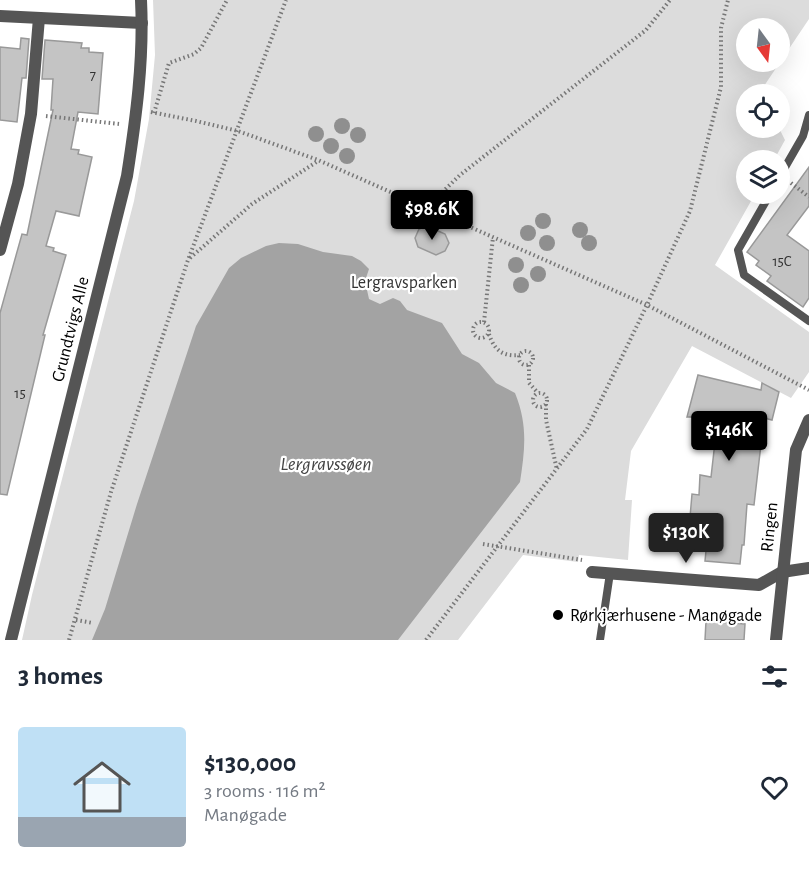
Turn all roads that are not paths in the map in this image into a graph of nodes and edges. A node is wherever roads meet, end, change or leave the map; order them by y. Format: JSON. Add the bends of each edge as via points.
{"nodes":[{"id":1,"x":141,"y":0,"type":"edge"},
{"id":2,"x":0,"y":16,"type":"edge"},
{"id":3,"x":39,"y":18,"type":"junction"},
{"id":4,"x":142,"y":23,"type":"junction"},
{"id":5,"x":809,"y":115,"type":"edge"},
{"id":6,"x":790,"y":159,"type":"edge"},
{"id":7,"x":764,"y":204,"type":"edge"},
{"id":8,"x":0,"y":250,"type":"edge"},
{"id":9,"x":809,"y":321,"type":"edge"},
{"id":10,"x":809,"y":420,"type":"edge"},
{"id":11,"x":809,"y":568,"type":"edge"},
{"id":12,"x":592,"y":572,"type":"road end"},
{"id":13,"x":609,"y":573,"type":"junction"},
{"id":14,"x":783,"y":573,"type":"junction"},
{"id":15,"x":11,"y":640,"type":"edge"},
{"id":16,"x":600,"y":640,"type":"edge"},
{"id":17,"x":776,"y":640,"type":"edge"}],
"edges":[{"from":1,"to":4,"type":"street","name":"Grundtvigs Alle"},
{"from":2,"to":3,"type":"street"},
{"from":3,"to":4,"type":"street"},
{"from":3,"to":8,"type":"street","via":[[31,114]]},
{"from":4,"to":15,"type":"street","name":"Grundtvigs Alle","via":[[137,112],[127,176]]},
{"from":5,"to":6,"type":"lane"},
{"from":7,"to":9,"type":"lane","via":[[738,250],[744,275]]},
{"from":10,"to":14,"type":"street","name":"Ringen","via":[[796,450]]},
{"from":11,"to":14,"type":"street"},
{"from":12,"to":13,"type":"street"},
{"from":13,"to":14,"type":"street","via":[[759,585]]},
{"from":13,"to":16,"type":"lane"},
{"from":14,"to":17,"type":"street","name":"Ringen"}]}
